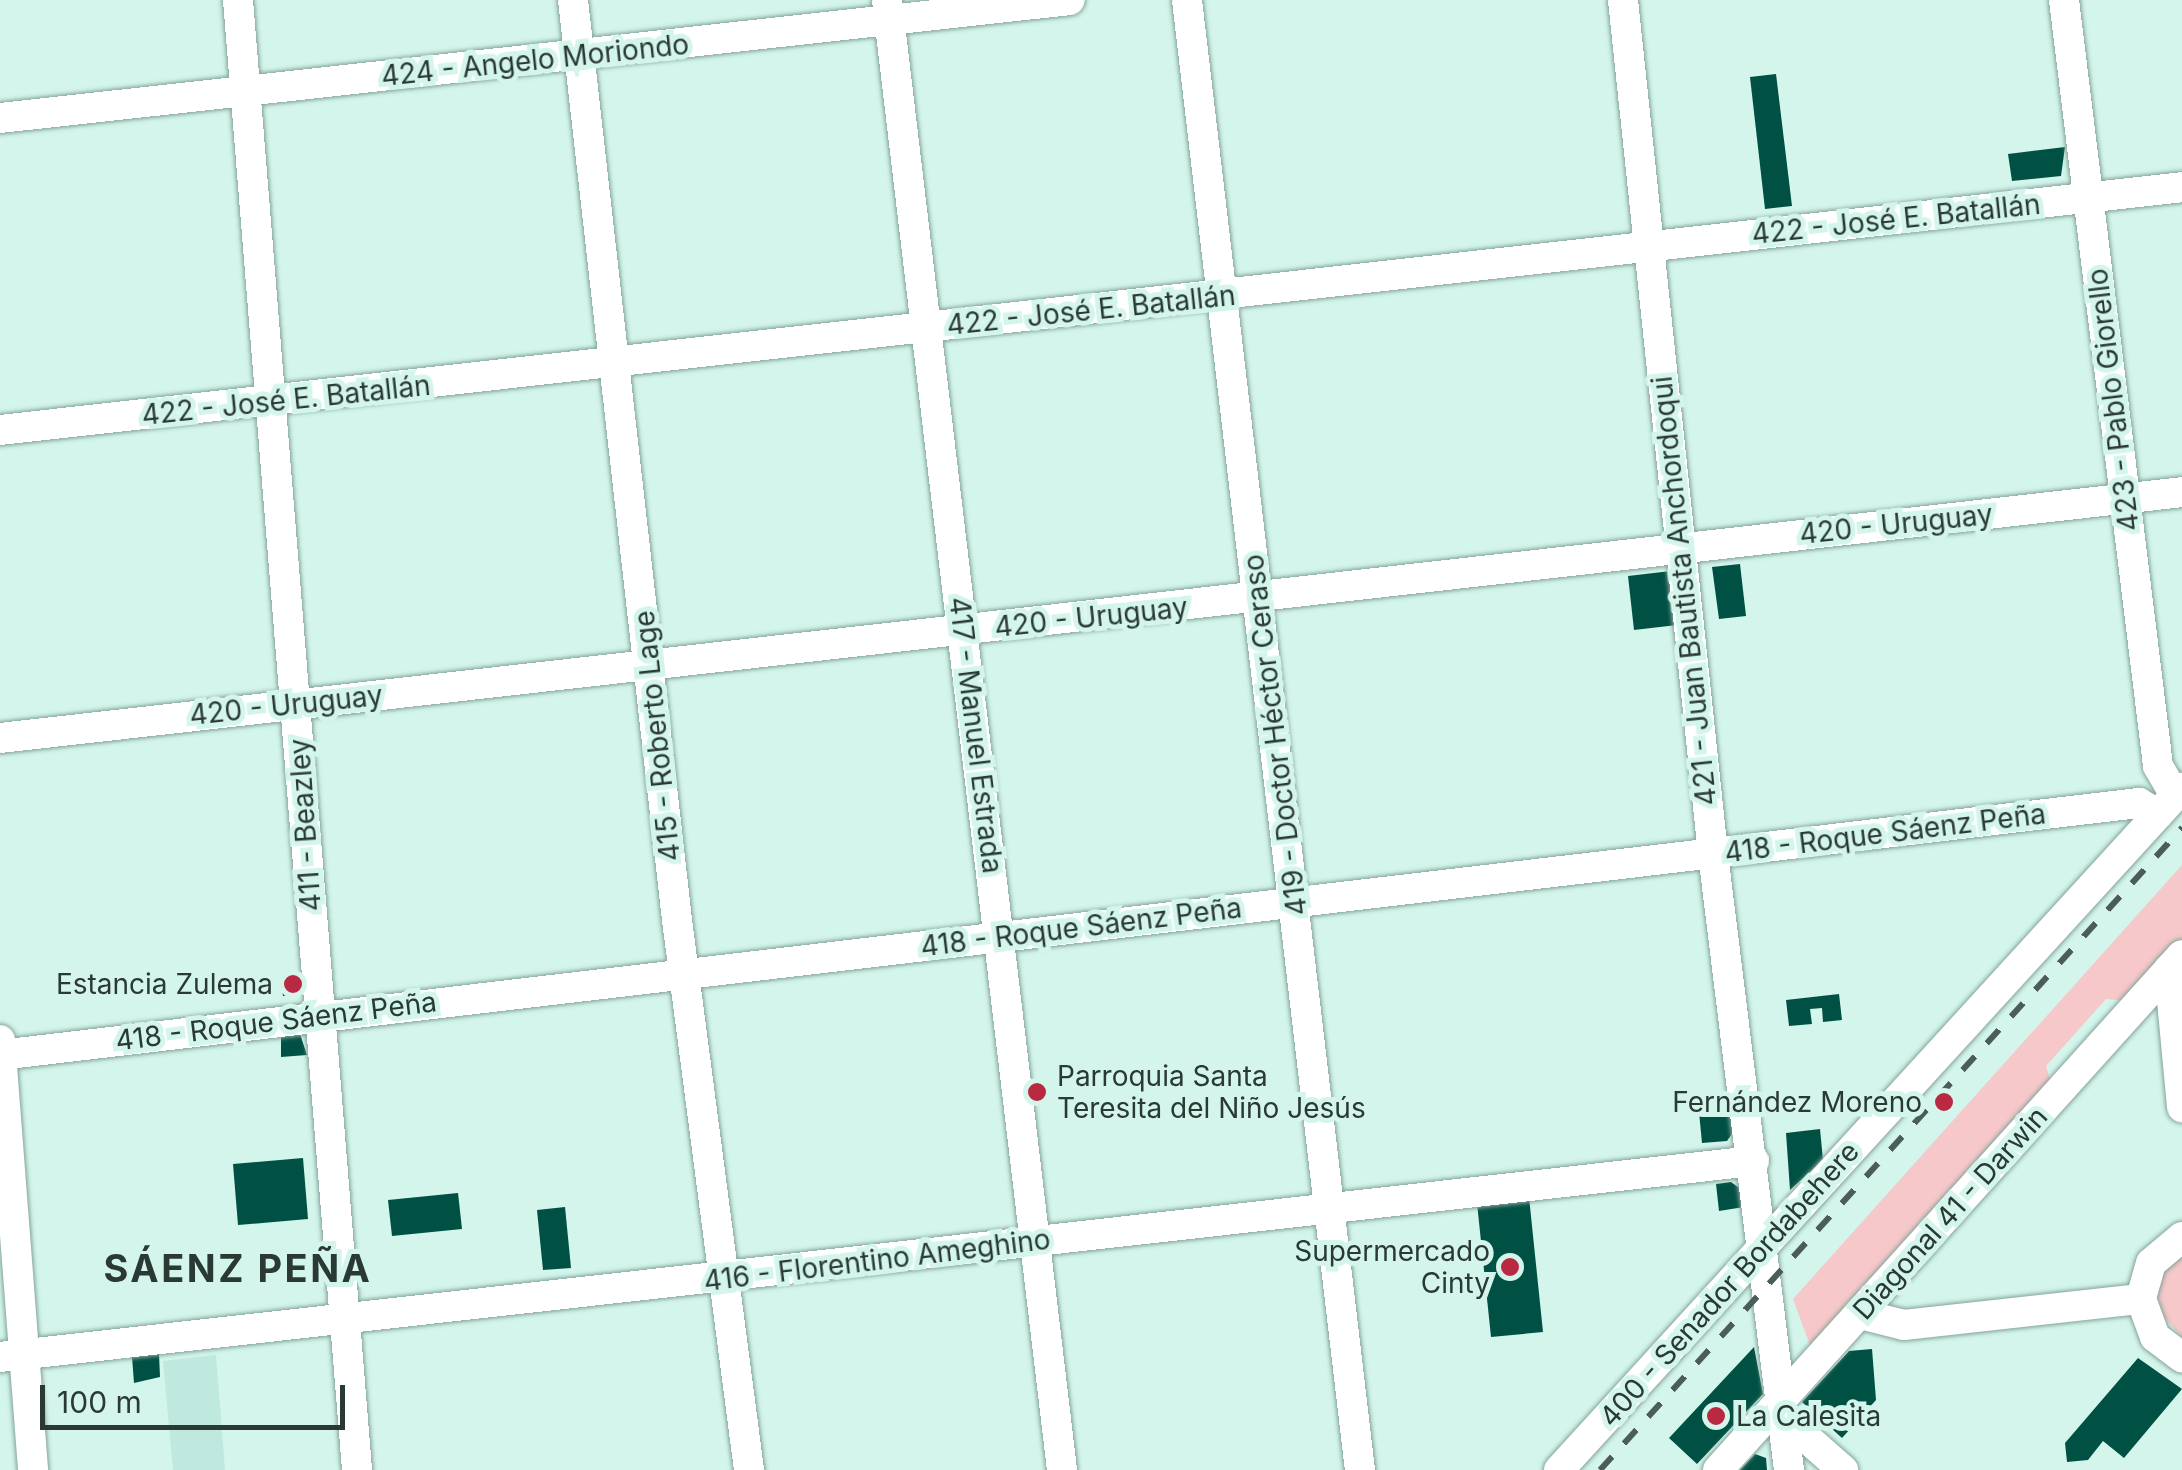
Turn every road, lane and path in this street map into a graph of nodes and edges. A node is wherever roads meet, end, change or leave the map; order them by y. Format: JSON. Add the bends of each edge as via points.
{"nodes":[{"id":1,"x":238,"y":0,"type":"edge"},
{"id":2,"x":573,"y":0,"type":"edge"},
{"id":3,"x":1070,"y":0,"type":"edge"},
{"id":4,"x":1187,"y":0,"type":"edge"},
{"id":5,"x":1623,"y":0,"type":"edge"},
{"id":6,"x":2064,"y":0,"type":"edge"},
{"id":7,"x":888,"y":11,"type":"edge"},
{"id":8,"x":579,"y":54,"type":"junction"},
{"id":9,"x":246,"y":92,"type":"junction"},
{"id":10,"x":0,"y":118,"type":"edge"},
{"id":11,"x":2182,"y":187,"type":"edge"},
{"id":12,"x":2088,"y":198,"type":"junction"},
{"id":13,"x":1646,"y":248,"type":"junction"},
{"id":14,"x":1224,"y":296,"type":"junction"},
{"id":15,"x":927,"y":327,"type":"junction"},
{"id":16,"x":614,"y":364,"type":"junction"},
{"id":17,"x":271,"y":402,"type":"junction"},
{"id":18,"x":0,"y":430,"type":"edge"},
{"id":19,"x":2182,"y":492,"type":"edge"},
{"id":20,"x":2125,"y":498,"type":"junction"},
{"id":21,"x":1681,"y":548,"type":"junction"},
{"id":22,"x":1259,"y":599,"type":"junction"},
{"id":23,"x":962,"y":631,"type":"junction"},
{"id":24,"x":649,"y":664,"type":"junction"},
{"id":25,"x":296,"y":704,"type":"junction"},
{"id":26,"x":0,"y":738,"type":"edge"},
{"id":27,"x":2172,"y":800,"type":"edge"},
{"id":28,"x":1712,"y":854,"type":"junction"},
{"id":29,"x":1295,"y":901,"type":"junction"},
{"id":30,"x":1002,"y":937,"type":"junction"},
{"id":31,"x":2176,"y":962,"type":"edge"},
{"id":32,"x":684,"y":970,"type":"junction"},
{"id":33,"x":319,"y":1016,"type":"junction"},
{"id":34,"x":0,"y":1040,"type":"edge"},
{"id":35,"x":1,"y":1055,"type":"edge"},
{"id":36,"x":2182,"y":1107,"type":"edge"},
{"id":37,"x":1754,"y":1162,"type":"junction"},
{"id":38,"x":1328,"y":1204,"type":"junction"},
{"id":39,"x":2182,"y":1237,"type":"edge"},
{"id":40,"x":1036,"y":1242,"type":"junction"},
{"id":41,"x":1764,"y":1245,"type":"junction"},
{"id":42,"x":726,"y":1277,"type":"junction"},
{"id":43,"x":2142,"y":1299,"type":"junction"},
{"id":44,"x":1860,"y":1314,"type":"junction"},
{"id":45,"x":344,"y":1316,"type":"junction"},
{"id":46,"x":12,"y":1356,"type":"edge"},
{"id":47,"x":2182,"y":1356,"type":"edge"},
{"id":48,"x":1783,"y":1408,"type":"junction"},
{"id":49,"x":33,"y":1470,"type":"edge"},
{"id":50,"x":356,"y":1470,"type":"edge"},
{"id":51,"x":749,"y":1470,"type":"edge"},
{"id":52,"x":1062,"y":1470,"type":"edge"},
{"id":53,"x":1360,"y":1470,"type":"edge"},
{"id":54,"x":1559,"y":1470,"type":"edge"},
{"id":55,"x":1718,"y":1470,"type":"edge"},
{"id":56,"x":1789,"y":1470,"type":"edge"},
{"id":57,"x":1843,"y":1470,"type":"edge"}],
"edges":[{"from":1,"to":9,"type":"street","name":"411 - Beazley"},
{"from":2,"to":8,"type":"street","name":"415 - Roberto Lage"},
{"from":3,"to":7,"type":"street","name":"424 - Angelo Moriondo"},
{"from":4,"to":14,"type":"street","name":"419 - Doctor Héctor Ceraso"},
{"from":5,"to":13,"type":"street","name":"421 - Juan Bautista Anchordoqui"},
{"from":6,"to":12,"type":"street","name":"423 - Pablo Giorello"},
{"from":7,"to":8,"type":"street","name":"424 - Angelo Moriondo"},
{"from":7,"to":15,"type":"street","name":"417 - Manuel Estrada"},
{"from":8,"to":9,"type":"street","name":"424 - Angelo Moriondo"},
{"from":8,"to":16,"type":"street","name":"415 - Roberto Lage"},
{"from":9,"to":10,"type":"street","name":"424 - Angelo Moriondo"},
{"from":9,"to":17,"type":"street","name":"411 - Beazley"},
{"from":11,"to":12,"type":"street","name":"422 - José E. Batallán"},
{"from":12,"to":13,"type":"street","name":"422 - José E. Batallán"},
{"from":12,"to":20,"type":"street","name":"423 - Pablo Giorello"},
{"from":13,"to":14,"type":"street","name":"422 - José E. Batallán"},
{"from":13,"to":21,"type":"street","name":"421 - Juan Bautista Anchordoqui"},
{"from":14,"to":15,"type":"street","name":"422 - José E. Batallán"},
{"from":14,"to":22,"type":"street","name":"419 - Doctor Héctor Ceraso"},
{"from":15,"to":16,"type":"street","name":"422 - José E. Batallán"},
{"from":15,"to":23,"type":"street","name":"417 - Manuel Estrada"},
{"from":16,"to":17,"type":"street","name":"422 - José E. Batallán"},
{"from":16,"to":24,"type":"street","name":"415 - Roberto Lage"},
{"from":17,"to":18,"type":"street","name":"422 - José E. Batallán"},
{"from":17,"to":25,"type":"street","name":"411 - Beazley"},
{"from":19,"to":20,"type":"street","name":"420 - Uruguay"},
{"from":20,"to":21,"type":"street","name":"420 - Uruguay"},
{"from":20,"to":27,"type":"street","name":"423 - Pablo Giorello","via":[[2158,766]]},
{"from":21,"to":22,"type":"street","name":"420 - Uruguay"},
{"from":21,"to":28,"type":"street","name":"421 - Juan Bautista Anchordoqui"},
{"from":22,"to":23,"type":"street","name":"420 - Uruguay"},
{"from":22,"to":29,"type":"street","name":"419 - Doctor Héctor Ceraso"},
{"from":23,"to":24,"type":"street","name":"420 - Uruguay"},
{"from":23,"to":30,"type":"street","name":"417 - Manuel Estrada"},
{"from":24,"to":25,"type":"street","name":"420 - Uruguay"},
{"from":24,"to":32,"type":"street","name":"415 - Roberto Lage"},
{"from":25,"to":26,"type":"street","name":"420 - Uruguay"},
{"from":25,"to":33,"type":"street","name":"411 - Beazley"},
{"from":27,"to":28,"type":"street","name":"418 - Roque Sáenz Peña"},
{"from":27,"to":41,"type":"street","name":"400 - Senador Bordabehere"},
{"from":28,"to":29,"type":"street","name":"418 - Roque Sáenz Peña"},
{"from":28,"to":37,"type":"street","name":"421 - Juan Bautista Anchordoqui"},
{"from":29,"to":30,"type":"street","name":"418 - Roque Sáenz Peña"},
{"from":29,"to":38,"type":"street","name":"419 - Doctor Héctor Ceraso"},
{"from":30,"to":32,"type":"street","name":"418 - Roque Sáenz Peña"},
{"from":30,"to":40,"type":"street","name":"417 - Manuel Estrada"},
{"from":31,"to":36,"type":"street"},
{"from":31,"to":44,"type":"street","name":"Diagonal 41 - Darwin"},
{"from":32,"to":33,"type":"street","name":"418 - Roque Sáenz Peña"},
{"from":32,"to":42,"type":"street","name":"415 - Roberto Lage"},
{"from":33,"to":35,"type":"street","name":"418 - Roque Sáenz Peña"},
{"from":33,"to":45,"type":"street","name":"411 - Beazley"},
{"from":34,"to":35,"type":"street"},
{"from":35,"to":46,"type":"street"},
{"from":37,"to":38,"type":"street","name":"416 - Florentino Ameghino"},
{"from":37,"to":41,"type":"street","name":"421 - Juan Bautista Anchordoqui"},
{"from":38,"to":40,"type":"street","name":"416 - Florentino Ameghino"},
{"from":38,"to":53,"type":"street","name":"419 - Doctor Héctor Ceraso"},
{"from":39,"to":43,"type":"street","via":[[2152,1262]]},
{"from":40,"to":42,"type":"street","name":"416 - Florentino Ameghino"},
{"from":40,"to":52,"type":"street","name":"417 - Manuel Estrada"},
{"from":41,"to":48,"type":"street","name":"421 - Juan Bautista Anchordoqui"},
{"from":41,"to":54,"type":"street","name":"400 - Senador Bordabehere"},
{"from":42,"to":45,"type":"street","name":"416 - Florentino Ameghino"},
{"from":42,"to":51,"type":"street","name":"415 - Roberto Lage"},
{"from":43,"to":44,"type":"street","via":[[1904,1325]]},
{"from":43,"to":47,"type":"street","via":[[2155,1337]]},
{"from":44,"to":48,"type":"street","name":"Diagonal 41 - Darwin"},
{"from":45,"to":46,"type":"street","name":"416 - Florentino Ameghino"},
{"from":45,"to":50,"type":"street","name":"411 - Beazley"},
{"from":46,"to":49,"type":"street"},
{"from":48,"to":55,"type":"street","name":"Diagonal 41 - Darwin"},
{"from":48,"to":56,"type":"street","name":"421 - Juan Bautista Anchordoqui"},
{"from":48,"to":57,"type":"street"}]}
